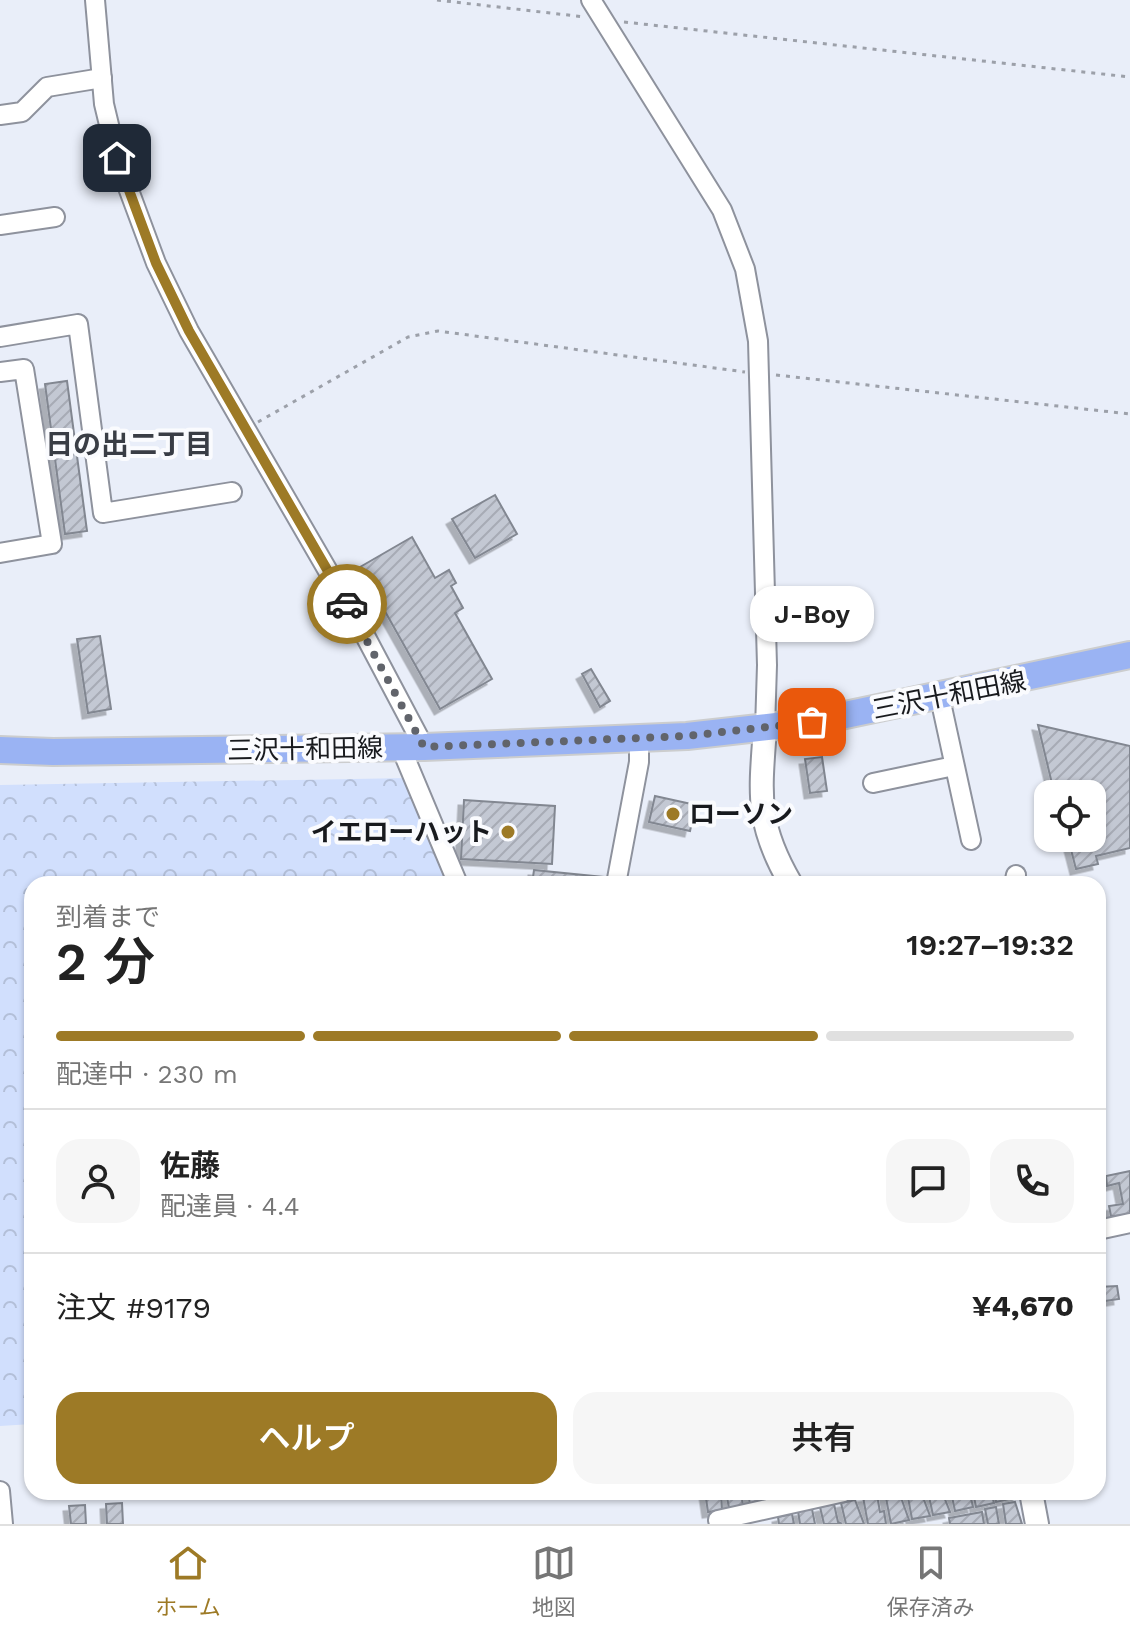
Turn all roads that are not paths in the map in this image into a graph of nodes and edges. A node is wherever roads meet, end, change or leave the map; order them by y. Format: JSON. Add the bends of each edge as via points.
{"nodes":[{"id":1,"x":95,"y":0,"type":"edge"},
{"id":2,"x":591,"y":0,"type":"edge"},
{"id":3,"x":102,"y":78,"type":"junction"},
{"id":4,"x":0,"y":115,"type":"edge"},
{"id":5,"x":55,"y":217,"type":"dead end"},
{"id":6,"x":0,"y":225,"type":"edge"},
{"id":7,"x":0,"y":337,"type":"edge"},
{"id":8,"x":0,"y":372,"type":"edge"},
{"id":9,"x":232,"y":492,"type":"dead end"},
{"id":10,"x":0,"y":553,"type":"edge"},
{"id":11,"x":1130,"y":655,"type":"edge"},
{"id":12,"x":940,"y":698,"type":"junction"},
{"id":13,"x":765,"y":729,"type":"junction"},
{"id":14,"x":639,"y":738,"type":"junction"},
{"id":15,"x":412,"y":748,"type":"junction"},
{"id":16,"x":0,"y":750,"type":"edge"},
{"id":17,"x":954,"y":766,"type":"junction"},
{"id":18,"x":873,"y":783,"type":"dead end"},
{"id":19,"x":971,"y":840,"type":"dead end"},
{"id":20,"x":455,"y":876,"type":"edge"},
{"id":21,"x":618,"y":876,"type":"edge"},
{"id":22,"x":786,"y":876,"type":"edge"},
{"id":23,"x":1130,"y":1223,"type":"edge"},
{"id":24,"x":1106,"y":1228,"type":"edge"},
{"id":25,"x":0,"y":1491,"type":"edge"},
{"id":26,"x":808,"y":1500,"type":"edge"},
{"id":27,"x":1032,"y":1500,"type":"edge"},
{"id":28,"x":3,"y":1524,"type":"edge"},
{"id":29,"x":719,"y":1524,"type":"edge"},
{"id":30,"x":1037,"y":1524,"type":"edge"}],
"edges":[{"from":1,"to":3,"type":"street"},
{"from":2,"to":13,"type":"street","via":[[722,210],[745,269],[758,341]]},
{"from":3,"to":4,"type":"street","via":[[47,87],[22,112]]},
{"from":3,"to":15,"type":"street","via":[[117,158],[156,263],[189,331],[413,723]]},
{"from":5,"to":6,"type":"street"},
{"from":7,"to":9,"type":"street","via":[[78,324],[103,513]]},
{"from":8,"to":10,"type":"street","via":[[24,369],[52,544]]},
{"from":11,"to":12,"type":"main road","name":"三沢十和田線"},
{"from":12,"to":13,"type":"main road","name":"三沢十和田線"},
{"from":12,"to":17,"type":"street"},
{"from":13,"to":14,"type":"main road","name":"三沢十和田線"},
{"from":13,"to":22,"type":"street","via":[[761,813]]},
{"from":14,"to":15,"type":"main road","name":"三沢十和田線"},
{"from":14,"to":21,"type":"street"},
{"from":15,"to":16,"type":"main road","name":"三沢十和田線"},
{"from":15,"to":20,"type":"street"},
{"from":17,"to":18,"type":"street"},
{"from":17,"to":19,"type":"street"},
{"from":23,"to":24,"type":"street"},
{"from":25,"to":28,"type":"street"},
{"from":26,"to":29,"type":"street","via":[[718,1520]]},
{"from":27,"to":30,"type":"street"}]}
